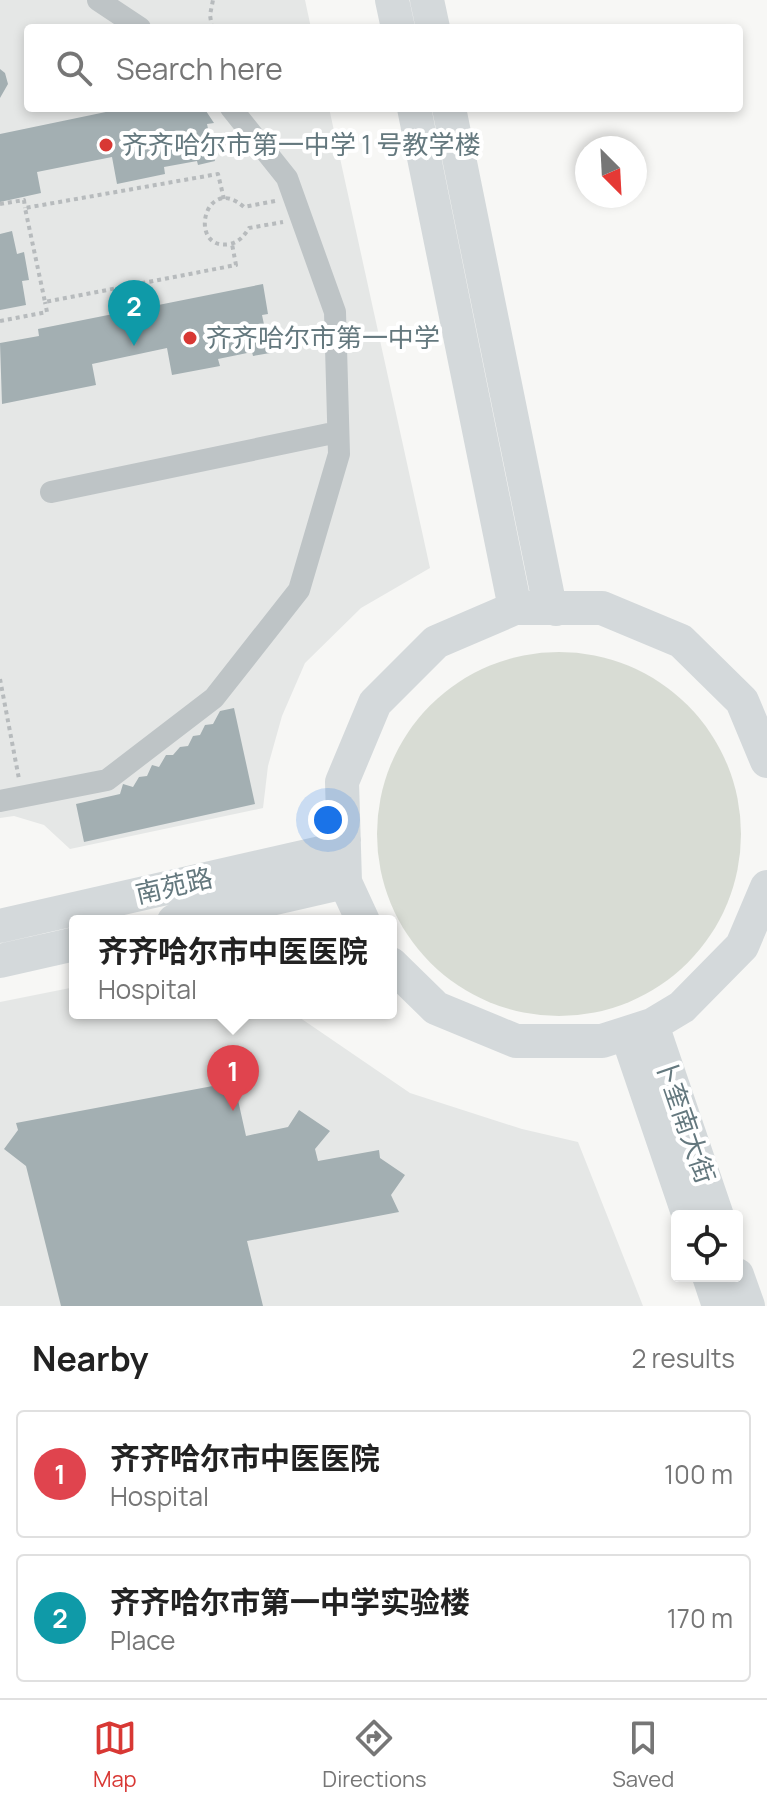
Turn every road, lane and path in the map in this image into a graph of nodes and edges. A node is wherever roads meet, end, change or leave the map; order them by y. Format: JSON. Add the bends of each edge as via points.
{"nodes":[{"id":1,"x":98,"y":0,"type":"edge"},
{"id":2,"x":213,"y":0,"type":"edge"},
{"id":3,"x":392,"y":0,"type":"edge"},
{"id":4,"x":427,"y":0,"type":"edge"},
{"id":5,"x":134,"y":24,"type":"edge"},
{"id":6,"x":211,"y":24,"type":"edge"},
{"id":7,"x":397,"y":24,"type":"edge"},
{"id":8,"x":432,"y":24,"type":"edge"},
{"id":9,"x":234,"y":112,"type":"edge"},
{"id":10,"x":415,"y":112,"type":"edge"},
{"id":11,"x":450,"y":112,"type":"edge"},
{"id":12,"x":293,"y":197,"type":"junction"},
{"id":13,"x":224,"y":199,"type":"junction"},
{"id":14,"x":0,"y":204,"type":"edge"},
{"id":15,"x":25,"y":208,"type":"junction"},
{"id":16,"x":301,"y":219,"type":"junction"},
{"id":17,"x":232,"y":244,"type":"junction"},
{"id":18,"x":45,"y":302,"type":"junction"},
{"id":19,"x":0,"y":321,"type":"edge"},
{"id":20,"x":338,"y":432,"type":"junction"},
{"id":21,"x":51,"y":492,"type":"dead end"},
{"id":22,"x":515,"y":608,"type":"junction"},
{"id":23,"x":556,"y":609,"type":"junction"},
{"id":24,"x":0,"y":679,"type":"edge"},
{"id":25,"x":767,"y":761,"type":"edge"},
{"id":26,"x":11,"y":798,"type":"edge"},
{"id":27,"x":344,"y":840,"type":"junction"},
{"id":28,"x":345,"y":882,"type":"junction"},
{"id":29,"x":767,"y":887,"type":"edge"},
{"id":30,"x":200,"y":915,"type":"edge"},
{"id":31,"x":360,"y":915,"type":"edge"},
{"id":32,"x":2,"y":917,"type":"edge"},
{"id":33,"x":69,"y":945,"type":"edge"},
{"id":34,"x":0,"y":961,"type":"edge"},
{"id":35,"x":397,"y":970,"type":"edge"},
{"id":36,"x":640,"y":1030,"type":"junction"},
{"id":37,"x":687,"y":1210,"type":"edge"},
{"id":38,"x":715,"y":1210,"type":"edge"},
{"id":39,"x":711,"y":1282,"type":"edge"},
{"id":40,"x":739,"y":1282,"type":"edge"},
{"id":41,"x":719,"y":1306,"type":"edge"},
{"id":42,"x":748,"y":1306,"type":"edge"}],
"edges":[{"from":1,"to":5,"type":"street"},
{"from":2,"to":6,"type":"path"},
{"from":3,"to":7,"type":"main road"},
{"from":4,"to":8,"type":"main road"},
{"from":9,"to":12,"type":"street","via":[[287,178]]},
{"from":10,"to":22,"type":"main road"},
{"from":11,"to":23,"type":"main road","via":[[549,602]]},
{"from":12,"to":13,"type":"path","via":[[244,207]]},
{"from":12,"to":16,"type":"street"},
{"from":13,"to":15,"type":"path","via":[[218,174]]},
{"from":13,"to":17,"type":"path","via":[[210,205],[204,226],[211,239]]},
{"from":14,"to":15,"type":"path","via":[[24,200]]},
{"from":15,"to":18,"type":"path"},
{"from":16,"to":17,"type":"path","via":[[249,228]]},
{"from":16,"to":20,"type":"street","via":[[335,312]]},
{"from":17,"to":18,"type":"path","via":[[236,265]]},
{"from":18,"to":19,"type":"path","via":[[47,312]]},
{"from":20,"to":21,"type":"street"},
{"from":20,"to":26,"type":"street","via":[[339,454],[299,590],[214,698],[107,780]]},
{"from":22,"to":23,"type":"main road"},
{"from":22,"to":27,"type":"main road","via":[[436,642],[375,703],[342,782]]},
{"from":23,"to":25,"type":"main road","via":[[602,608],[681,641],[742,701]]},
{"from":24,"to":26,"type":"path"},
{"from":27,"to":28,"type":"main road"},
{"from":27,"to":32,"type":"main road","name":"南苑路","via":[[338,849]]},
{"from":28,"to":30,"type":"main road","name":"南苑路"},
{"from":28,"to":31,"type":"main road"},
{"from":29,"to":36,"type":"main road","via":[[742,946],[682,1007]]},
{"from":33,"to":34,"type":"main road"},
{"from":35,"to":36,"type":"main road","via":[[436,1008],[516,1041],[602,1041]]},
{"from":36,"to":37,"type":"main road","name":"卜奎南大街"},
{"from":36,"to":38,"type":"main road","name":"卜奎南大街"},
{"from":39,"to":41,"type":"main road"},
{"from":40,"to":42,"type":"main road"}]}
